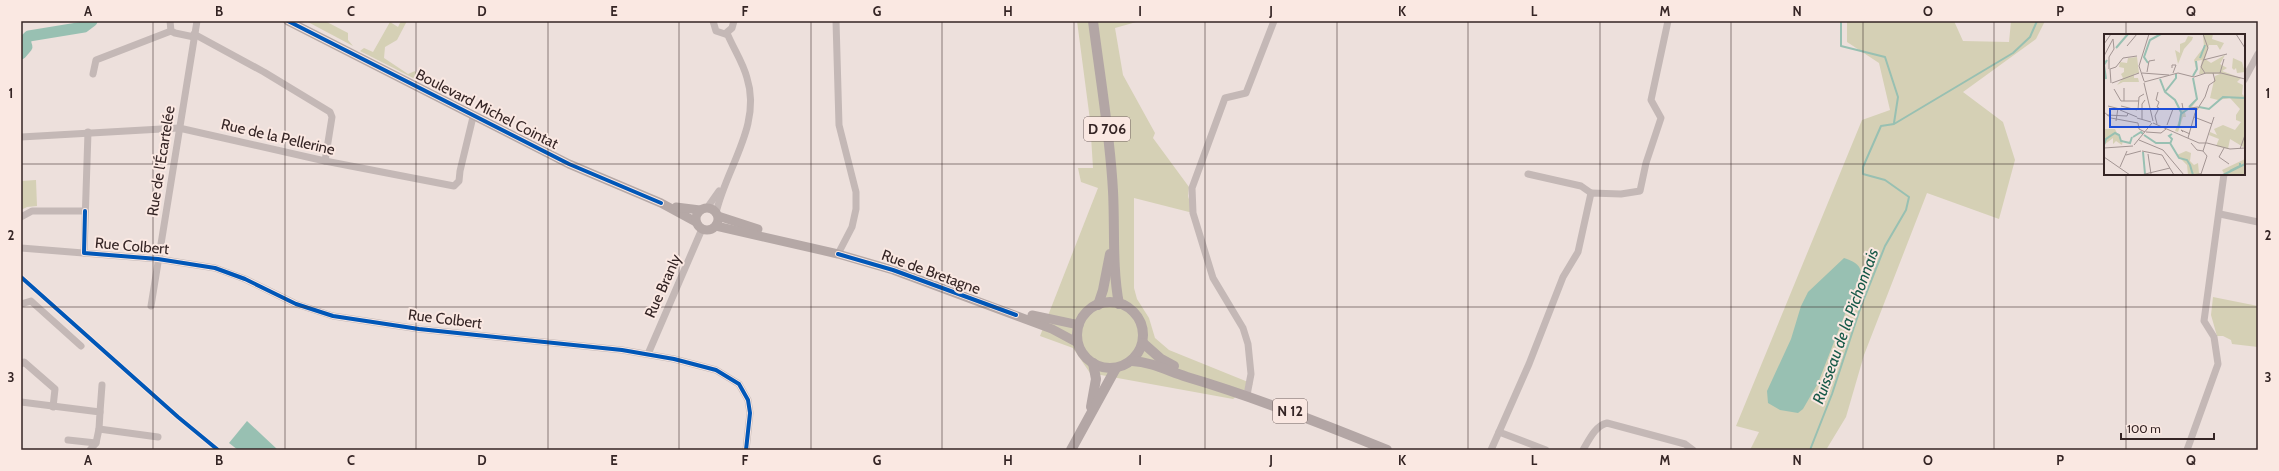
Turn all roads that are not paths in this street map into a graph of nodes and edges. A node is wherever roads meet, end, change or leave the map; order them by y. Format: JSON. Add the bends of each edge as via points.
{"nodes":[{"id":1,"x":170,"y":21,"type":"edge"},
{"id":2,"x":197,"y":21,"type":"edge"},
{"id":3,"x":288,"y":21,"type":"edge"},
{"id":4,"x":295,"y":21,"type":"edge"},
{"id":5,"x":712,"y":21,"type":"edge"},
{"id":6,"x":734,"y":21,"type":"edge"},
{"id":7,"x":836,"y":21,"type":"edge"},
{"id":8,"x":1093,"y":21,"type":"edge"},
{"id":9,"x":1274,"y":21,"type":"edge"},
{"id":10,"x":1668,"y":21,"type":"edge"},
{"id":11,"x":171,"y":30,"type":"junction"},
{"id":12,"x":306,"y":30,"type":"junction"},
{"id":13,"x":727,"y":33,"type":"junction"},
{"id":14,"x":194,"y":36,"type":"junction"},
{"id":15,"x":2258,"y":54,"type":"edge"},
{"id":16,"x":94,"y":74,"type":"dead end"},
{"id":17,"x":2245,"y":78,"type":"edge"},
{"id":18,"x":474,"y":117,"type":"junction"},
{"id":19,"x":179,"y":128,"type":"junction"},
{"id":20,"x":88,"y":132,"type":"junction"},
{"id":21,"x":21,"y":137,"type":"edge"},
{"id":22,"x":325,"y":161,"type":"junction"},
{"id":23,"x":1528,"y":174,"type":"dead end"},
{"id":24,"x":2224,"y":175,"type":"edge"},
{"id":25,"x":725,"y":180,"type":"junction"},
{"id":26,"x":1591,"y":192,"type":"junction"},
{"id":27,"x":661,"y":203,"type":"junction"},
{"id":28,"x":703,"y":209,"type":"junction"},
{"id":29,"x":85,"y":211,"type":"junction"},
{"id":30,"x":717,"y":214,"type":"junction"},
{"id":31,"x":2220,"y":214,"type":"junction"},
{"id":32,"x":21,"y":217,"type":"edge"},
{"id":33,"x":2258,"y":222,"type":"edge"},
{"id":34,"x":699,"y":225,"type":"junction"},
{"id":35,"x":716,"y":226,"type":"junction"},
{"id":36,"x":771,"y":232,"type":"junction"},
{"id":37,"x":756,"y":234,"type":"junction"},
{"id":38,"x":1113,"y":238,"type":"junction"},
{"id":39,"x":21,"y":248,"type":"edge"},
{"id":40,"x":840,"y":251,"type":"junction"},
{"id":41,"x":84,"y":253,"type":"junction"},
{"id":42,"x":158,"y":259,"type":"junction"},
{"id":43,"x":21,"y":304,"type":"edge"},
{"id":44,"x":1119,"y":304,"type":"junction"},
{"id":45,"x":1098,"y":305,"type":"junction"},
{"id":46,"x":151,"y":306,"type":"dead end"},
{"id":47,"x":1079,"y":325,"type":"junction"},
{"id":48,"x":1078,"y":343,"type":"junction"},
{"id":49,"x":1143,"y":343,"type":"junction"},
{"id":50,"x":81,"y":346,"type":"dead end"},
{"id":51,"x":648,"y":354,"type":"junction"},
{"id":52,"x":1132,"y":361,"type":"junction"},
{"id":53,"x":21,"y":364,"type":"edge"},
{"id":54,"x":1093,"y":364,"type":"junction"},
{"id":55,"x":1116,"y":368,"type":"junction"},
{"id":56,"x":102,"y":385,"type":"dead end"},
{"id":57,"x":1217,"y":386,"type":"junction"},
{"id":58,"x":1247,"y":395,"type":"junction"},
{"id":59,"x":21,"y":402,"type":"edge"},
{"id":60,"x":52,"y":407,"type":"junction"},
{"id":61,"x":100,"y":412,"type":"junction"},
{"id":62,"x":1090,"y":414,"type":"junction"},
{"id":63,"x":99,"y":429,"type":"junction"},
{"id":64,"x":1499,"y":432,"type":"junction"},
{"id":65,"x":158,"y":437,"type":"dead end"},
{"id":66,"x":68,"y":440,"type":"dead end"},
{"id":67,"x":96,"y":443,"type":"junction"},
{"id":68,"x":90,"y":450,"type":"edge"},
{"id":69,"x":746,"y":450,"type":"edge"},
{"id":70,"x":1071,"y":450,"type":"edge"},
{"id":71,"x":1387,"y":450,"type":"edge"},
{"id":72,"x":1491,"y":450,"type":"edge"},
{"id":73,"x":1546,"y":450,"type":"edge"},
{"id":74,"x":1583,"y":450,"type":"edge"},
{"id":75,"x":1693,"y":450,"type":"edge"},
{"id":76,"x":2187,"y":450,"type":"edge"}],
"edges":[{"from":1,"to":11,"type":"street"},
{"from":2,"to":14,"type":"street","name":"Rue de l'Écartelée"},
{"from":3,"to":12,"type":"main road","name":"Boulevard Michel Cointat"},
{"from":4,"to":12,"type":"main road","name":"Boulevard Michel Cointat"},
{"from":5,"to":13,"type":"street","via":[[716,31],[721,34]]},
{"from":6,"to":13,"type":"street"},
{"from":7,"to":40,"type":"street","via":[[839,125],[856,192],[852,227]]},
{"from":8,"to":38,"type":"main road","number":"D 706","via":[[1110,149]]},
{"from":9,"to":58,"type":"street","via":[[1246,93],[1225,98],[1192,188],[1193,213],[1213,278],[1243,328],[1248,344],[1251,374]]},
{"from":10,"to":26,"type":"street","via":[[1651,100],[1661,118],[1640,191],[1621,194]]},
{"from":11,"to":14,"type":"street"},
{"from":11,"to":16,"type":"street","via":[[96,60]]},
{"from":12,"to":18,"type":"main road","name":"Boulevard Michel Cointat"},
{"from":13,"to":25,"type":"street","via":[[747,78],[751,102],[747,127]]},
{"from":14,"to":19,"type":"street","name":"Rue de l'Écartelée"},
{"from":14,"to":22,"type":"street","via":[[264,72],[330,112],[332,117]]},
{"from":15,"to":17,"type":"street"},
{"from":18,"to":22,"type":"street","name":"Rue de la Pellerine","via":[[459,181],[454,186]]},
{"from":18,"to":27,"type":"main road","name":"Boulevard Michel Cointat","via":[[571,165]]},
{"from":19,"to":20,"type":"street","name":"Rue de la Pellerine"},
{"from":19,"to":22,"type":"street","name":"Rue de la Pellerine"},
{"from":19,"to":42,"type":"street","name":"Rue de l'Écartelée"},
{"from":20,"to":21,"type":"street","name":"Rue de la Pellerine"},
{"from":20,"to":29,"type":"street"},
{"from":23,"to":26,"type":"street","via":[[1581,186]]},
{"from":24,"to":31,"type":"street"},
{"from":25,"to":28,"type":"street","via":[[711,204]]},
{"from":25,"to":30,"type":"street"},
{"from":26,"to":64,"type":"street","via":[[1578,252],[1563,277]]},
{"from":27,"to":28,"type":"main road","name":"Boulevard Michel Cointat","via":[[694,211]]},
{"from":27,"to":34,"type":"main road","name":"Boulevard Michel Cointat"},
{"from":28,"to":30,"type":"main road"},
{"from":28,"to":34,"type":"main road","via":[[696,215]]},
{"from":29,"to":32,"type":"street","via":[[32,211]]},
{"from":29,"to":41,"type":"street"},
{"from":30,"to":35,"type":"main road"},
{"from":30,"to":36,"type":"main road","via":[[731,222]]},
{"from":31,"to":33,"type":"street"},
{"from":31,"to":76,"type":"street","via":[[2204,321],[2214,337],[2218,364]]},
{"from":34,"to":35,"type":"main road","via":[[708,230]]},
{"from":34,"to":51,"type":"street","name":"Rue Branly"},
{"from":35,"to":37,"type":"main road"},
{"from":36,"to":37,"type":"main road"},
{"from":36,"to":40,"type":"main road"},
{"from":37,"to":40,"type":"main road"},
{"from":38,"to":44,"type":"main road","number":"D 706"},
{"from":38,"to":45,"type":"main road","number":"D 706","via":[[1104,290]]},
{"from":39,"to":41,"type":"street","name":"Rue Colbert"},
{"from":40,"to":47,"type":"main road","name":"Rue de Bretagne","via":[[1039,318]]},
{"from":40,"to":48,"type":"main road","name":"Rue de Bretagne","via":[[1023,318],[1068,336]]},
{"from":41,"to":42,"type":"street","name":"Rue Colbert"},
{"from":42,"to":46,"type":"street","name":"Rue de l'Écartelée"},
{"from":42,"to":51,"type":"street","name":"Rue Colbert","via":[[215,268],[245,279],[296,304],[333,316],[419,329]]},
{"from":43,"to":50,"type":"street","via":[[31,301]]},
{"from":44,"to":45,"type":"main road"},
{"from":44,"to":49,"type":"main road","via":[[1137,315],[1142,328]]},
{"from":45,"to":47,"type":"main road","via":[[1083,316]]},
{"from":47,"to":48,"type":"main road"},
{"from":48,"to":54,"type":"main road","via":[[1083,355]]},
{"from":49,"to":52,"type":"main road"},
{"from":49,"to":57,"type":"main road","number":"N 12","via":[[1161,359]]},
{"from":51,"to":69,"type":"street","name":"Rue Colbert","via":[[716,370],[739,384],[748,400],[750,413]]},
{"from":52,"to":55,"type":"main road"},
{"from":52,"to":57,"type":"main road","number":"N 12","via":[[1152,363]]},
{"from":53,"to":60,"type":"street","via":[[24,362],[56,389]]},
{"from":54,"to":55,"type":"main road","via":[[1108,369]]},
{"from":54,"to":62,"type":"main road","via":[[1096,379]]},
{"from":55,"to":62,"type":"main road"},
{"from":56,"to":61,"type":"street"},
{"from":57,"to":58,"type":"main road","number":"N 12"},
{"from":58,"to":71,"type":"main road","number":"N 12"},
{"from":59,"to":60,"type":"street"},
{"from":60,"to":61,"type":"street"},
{"from":61,"to":63,"type":"street"},
{"from":62,"to":70,"type":"main road"},
{"from":63,"to":65,"type":"street"},
{"from":63,"to":67,"type":"street"},
{"from":64,"to":72,"type":"street"},
{"from":64,"to":73,"type":"street"},
{"from":66,"to":67,"type":"street"},
{"from":67,"to":68,"type":"street"},
{"from":74,"to":75,"type":"street","via":[[1597,428],[1607,423],[1685,444]]}]}
